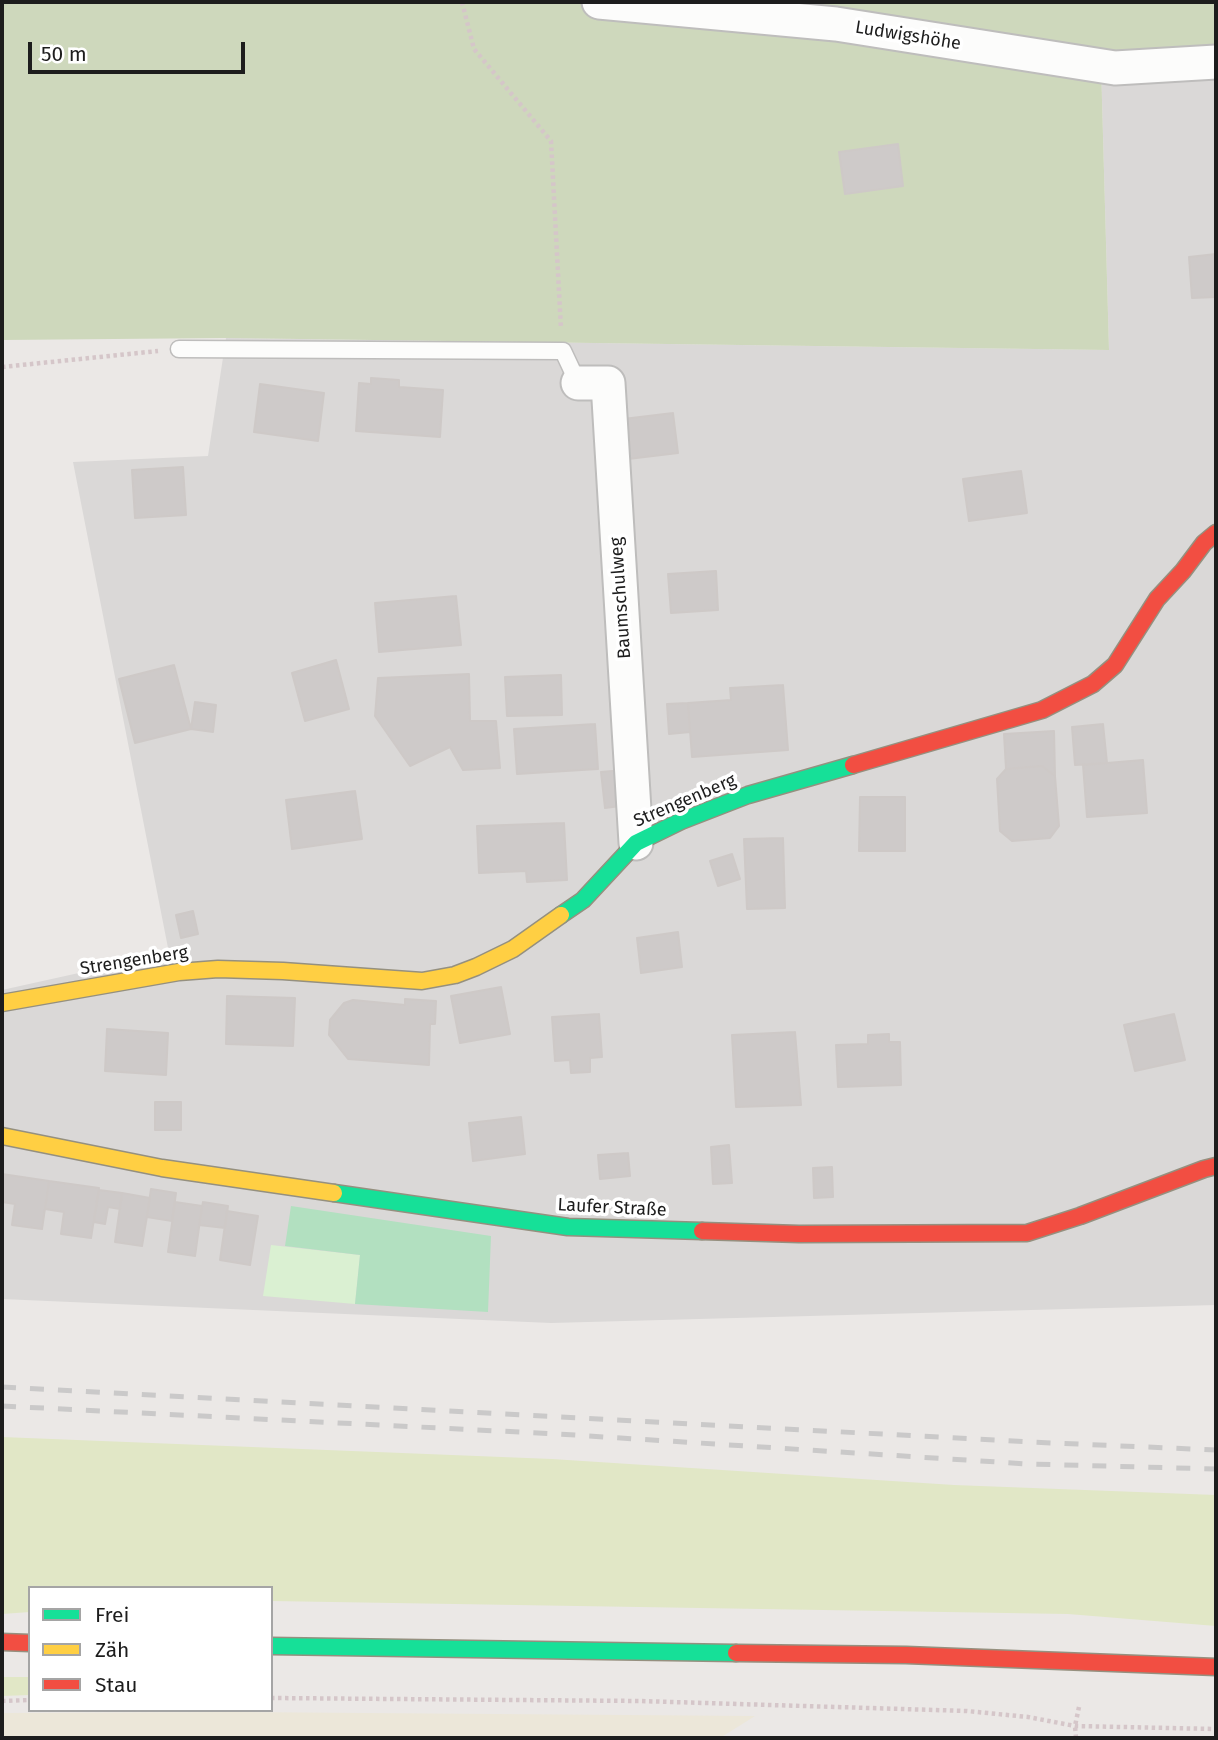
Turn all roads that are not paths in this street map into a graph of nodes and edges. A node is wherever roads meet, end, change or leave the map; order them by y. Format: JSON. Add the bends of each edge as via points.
{"nodes":[{"id":1,"x":599,"y":2,"type":"edge"},
{"id":2,"x":1216,"y":62,"type":"edge"},
{"id":3,"x":179,"y":349,"type":"road end"},
{"id":4,"x":578,"y":383,"type":"joint"},
{"id":5,"x":1216,"y":533,"type":"edge"},
{"id":6,"x":636,"y":843,"type":"junction"},
{"id":7,"x":2,"y":1003,"type":"edge"},
{"id":8,"x":2,"y":1136,"type":"edge"},
{"id":9,"x":1216,"y":1166,"type":"edge"},
{"id":10,"x":2,"y":1642,"type":"edge"},
{"id":11,"x":28,"y":1643,"type":"edge"},
{"id":12,"x":273,"y":1646,"type":"edge"},
{"id":13,"x":1216,"y":1667,"type":"edge"}],
"edges":[{"from":1,"to":2,"type":"street","name":"Ludwigshöhe","via":[[836,24],[1115,68]]},
{"from":3,"to":4,"type":"lane","via":[[562,351]]},
{"from":4,"to":6,"type":"street","name":"Baumschulweg","via":[[608,383]]},
{"from":5,"to":6,"type":"street","name":"Strengenberg","via":[[1157,599],[1115,665],[1093,684],[1042,710],[748,795]]},
{"from":6,"to":7,"type":"street","name":"Strengenberg","via":[[583,900],[513,949],[455,975],[422,981],[218,969]]},
{"from":8,"to":9,"type":"street","name":"Laufer Straße","via":[[162,1168],[568,1227],[799,1234],[1027,1233]]},
{"from":10,"to":11,"type":"street"},
{"from":12,"to":13,"type":"street","via":[[906,1655]]}]}
